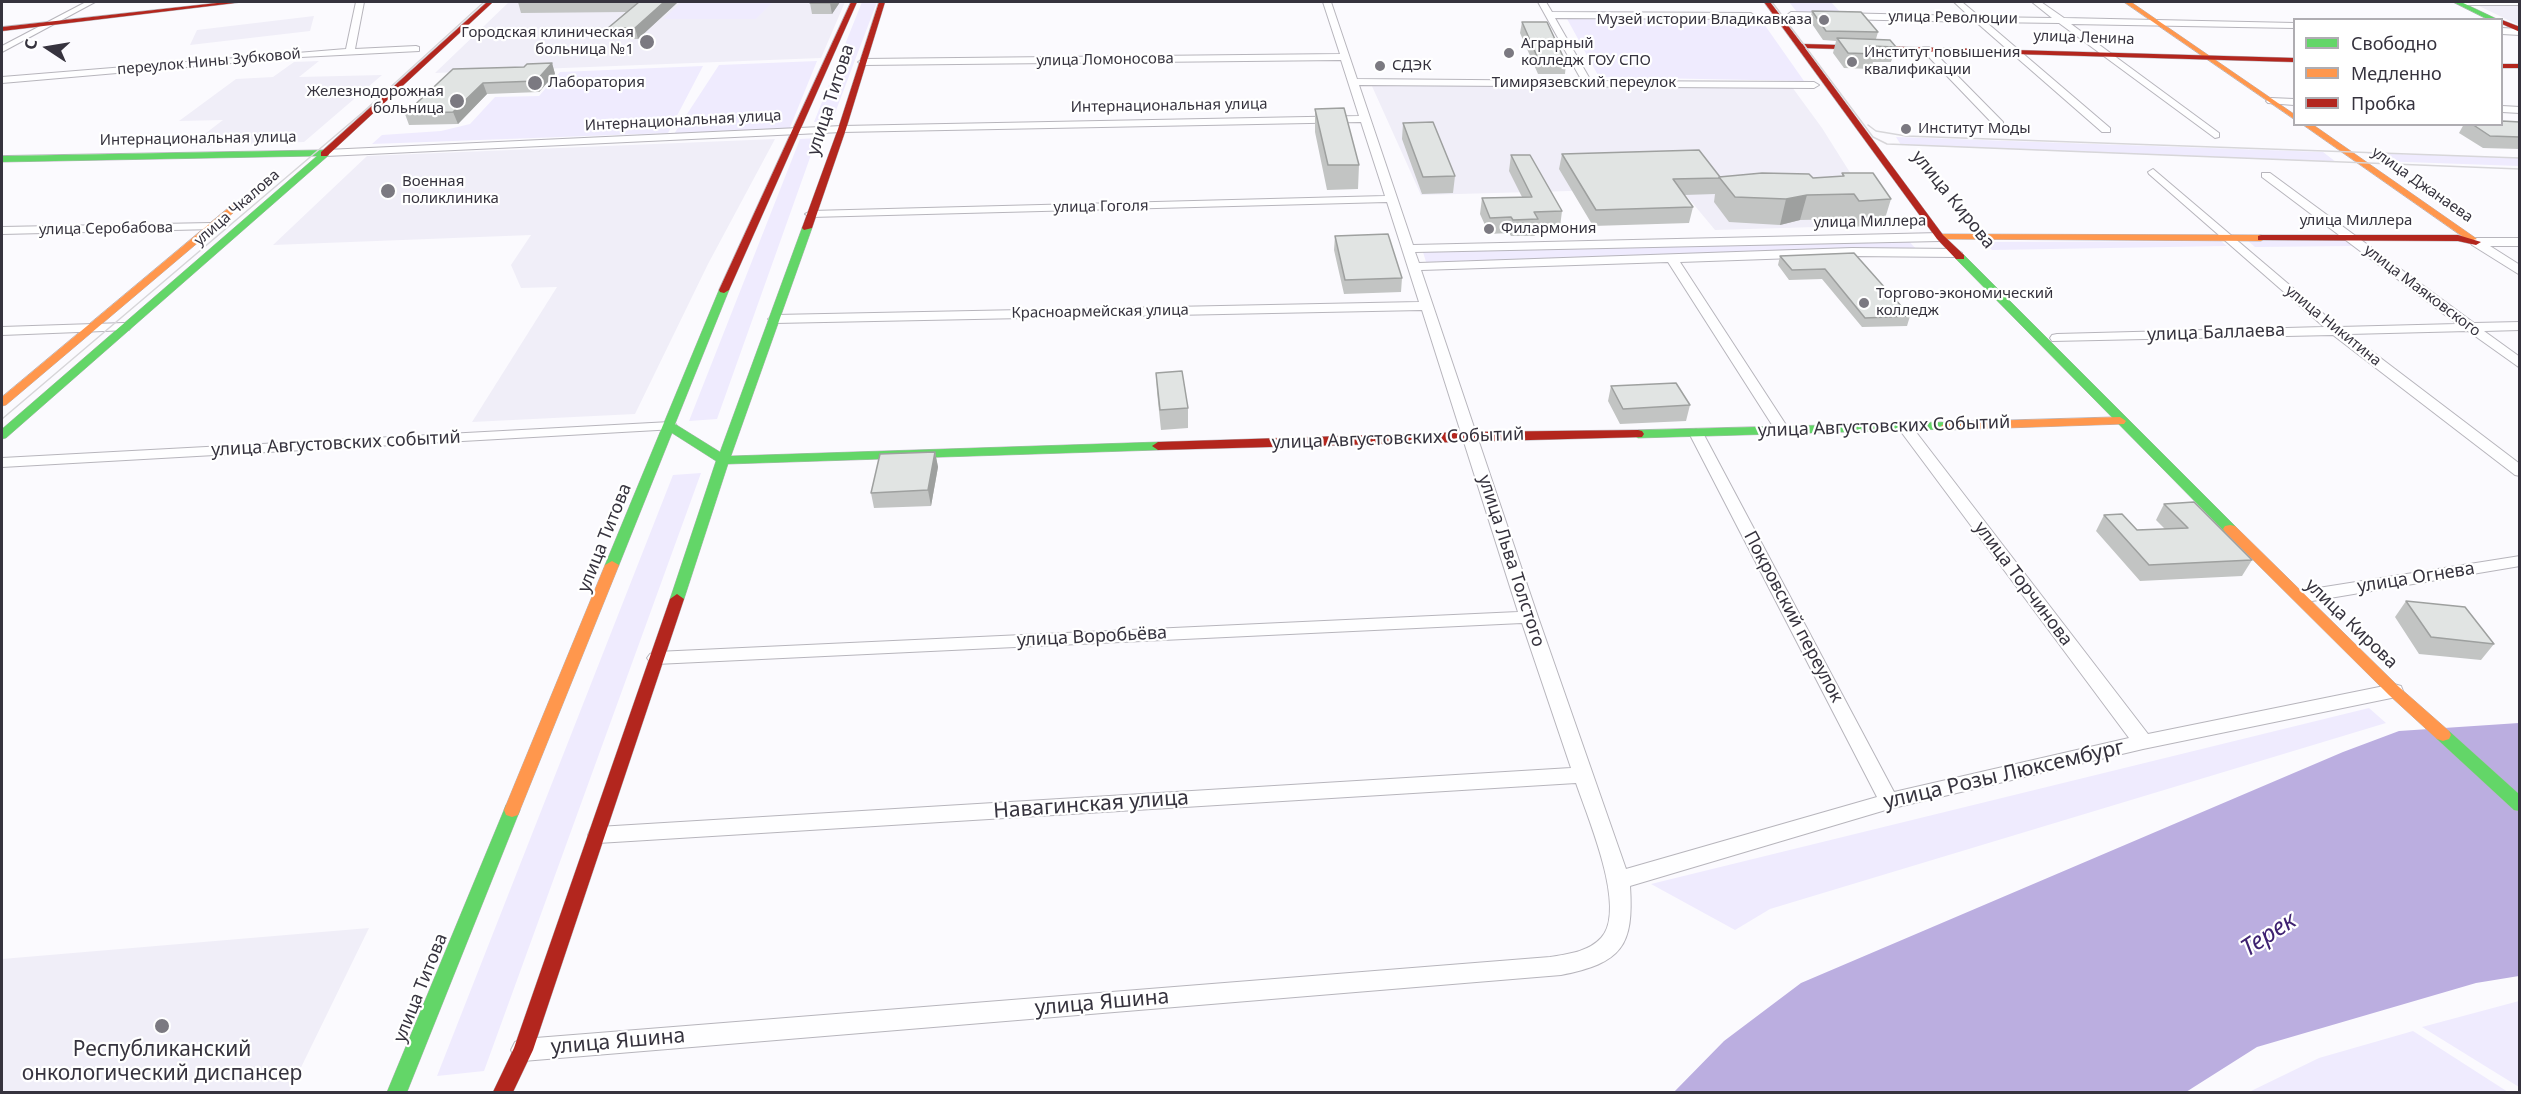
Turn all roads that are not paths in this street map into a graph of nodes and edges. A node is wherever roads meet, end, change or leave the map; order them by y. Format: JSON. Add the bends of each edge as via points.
{"nodes":[{"id":1,"x":91,"y":2,"type":"edge"},
{"id":2,"x":240,"y":2,"type":"edge"},
{"id":3,"x":360,"y":2,"type":"edge"},
{"id":4,"x":471,"y":2,"type":"edge"},
{"id":5,"x":490,"y":2,"type":"edge"},
{"id":6,"x":854,"y":2,"type":"edge"},
{"id":7,"x":882,"y":2,"type":"edge"},
{"id":8,"x":1327,"y":2,"type":"edge"},
{"id":9,"x":1542,"y":2,"type":"edge"},
{"id":10,"x":1767,"y":2,"type":"edge"},
{"id":11,"x":1781,"y":2,"type":"edge"},
{"id":12,"x":1958,"y":2,"type":"edge"},
{"id":13,"x":2036,"y":2,"type":"edge"},
{"id":14,"x":2127,"y":2,"type":"edge"},
{"id":15,"x":2456,"y":2,"type":"edge"},
{"id":16,"x":2461,"y":2,"type":"edge"},
{"id":17,"x":2520,"y":3,"type":"edge"},
{"id":18,"x":1550,"y":15,"type":"junction"},
{"id":19,"x":1751,"y":15,"type":"dead end"},
{"id":20,"x":1791,"y":15,"type":"junction"},
{"id":21,"x":2492,"y":18,"type":"edge"},
{"id":22,"x":1978,"y":19,"type":"junction"},
{"id":23,"x":2061,"y":20,"type":"junction"},
{"id":24,"x":448,"y":22,"type":"dead end"},
{"id":25,"x":2157,"y":22,"type":"junction"},
{"id":26,"x":2503,"y":22,"type":"edge"},
{"id":27,"x":51,"y":23,"type":"junction"},
{"id":28,"x":2293,"y":26,"type":"edge"},
{"id":29,"x":2,"y":29,"type":"edge"},
{"id":30,"x":2503,"y":31,"type":"edge"},
{"id":31,"x":2520,"y":31,"type":"edge"},
{"id":32,"x":420,"y":45,"type":"joint"},
{"id":33,"x":1801,"y":46,"type":"junction"},
{"id":34,"x":1816,"y":46,"type":"junction"},
{"id":35,"x":2,"y":49,"type":"edge"},
{"id":36,"x":1926,"y":49,"type":"junction"},
{"id":37,"x":350,"y":52,"type":"junction"},
{"id":38,"x":2016,"y":52,"type":"junction"},
{"id":39,"x":2108,"y":56,"type":"junction"},
{"id":40,"x":1346,"y":57,"type":"junction"},
{"id":41,"x":2210,"y":58,"type":"junction"},
{"id":42,"x":2293,"y":60,"type":"edge"},
{"id":43,"x":863,"y":63,"type":"junction"},
{"id":44,"x":399,"y":64,"type":"dead end"},
{"id":45,"x":2503,"y":66,"type":"edge"},
{"id":46,"x":2520,"y":66,"type":"edge"},
{"id":47,"x":2,"y":80,"type":"edge"},
{"id":48,"x":1354,"y":82,"type":"junction"},
{"id":49,"x":1588,"y":83,"type":"junction"},
{"id":50,"x":1814,"y":86,"type":"dead end"},
{"id":51,"x":2271,"y":101,"type":"junction"},
{"id":52,"x":2293,"y":102,"type":"edge"},
{"id":53,"x":2503,"y":109,"type":"edge"},
{"id":54,"x":2520,"y":110,"type":"edge"},
{"id":55,"x":2293,"y":116,"type":"edge"},
{"id":56,"x":1365,"y":119,"type":"junction"},
{"id":57,"x":1999,"y":124,"type":"dead end"},
{"id":58,"x":2309,"y":126,"type":"edge"},
{"id":59,"x":842,"y":129,"type":"junction"},
{"id":60,"x":2106,"y":130,"type":"dead end"},
{"id":61,"x":795,"y":132,"type":"junction"},
{"id":62,"x":2215,"y":135,"type":"dead end"},
{"id":63,"x":318,"y":138,"type":"dead end"},
{"id":64,"x":326,"y":153,"type":"junction"},
{"id":65,"x":300,"y":154,"type":"junction"},
{"id":66,"x":2,"y":159,"type":"edge"},
{"id":67,"x":284,"y":167,"type":"dead end"},
{"id":68,"x":2153,"y":172,"type":"dead end"},
{"id":69,"x":2266,"y":176,"type":"dead end"},
{"id":70,"x":248,"y":197,"type":"dead end"},
{"id":71,"x":1391,"y":200,"type":"junction"},
{"id":72,"x":811,"y":214,"type":"junction"},
{"id":73,"x":211,"y":227,"type":"junction"},
{"id":74,"x":2,"y":231,"type":"edge"},
{"id":75,"x":1940,"y":237,"type":"junction"},
{"id":76,"x":1955,"y":237,"type":"junction"},
{"id":77,"x":2350,"y":237,"type":"junction"},
{"id":78,"x":2226,"y":238,"type":"junction"},
{"id":79,"x":2476,"y":242,"type":"junction"},
{"id":80,"x":2520,"y":242,"type":"edge"},
{"id":81,"x":1407,"y":249,"type":"junction"},
{"id":82,"x":2365,"y":249,"type":"junction"},
{"id":83,"x":2240,"y":250,"type":"junction"},
{"id":84,"x":2114,"y":252,"type":"dead end"},
{"id":85,"x":1956,"y":253,"type":"junction"},
{"id":86,"x":1971,"y":254,"type":"junction"},
{"id":87,"x":1672,"y":258,"type":"junction"},
{"id":88,"x":1414,"y":267,"type":"junction"},
{"id":89,"x":2520,"y":271,"type":"edge"},
{"id":90,"x":1426,"y":306,"type":"junction"},
{"id":91,"x":775,"y":319,"type":"junction"},
{"id":92,"x":2520,"y":326,"type":"edge"},
{"id":93,"x":124,"y":327,"type":"junction"},
{"id":94,"x":2469,"y":327,"type":"junction"},
{"id":95,"x":91,"y":329,"type":"junction"},
{"id":96,"x":2335,"y":330,"type":"junction"},
{"id":97,"x":2,"y":331,"type":"edge"},
{"id":98,"x":2057,"y":338,"type":"junction"},
{"id":99,"x":2520,"y":364,"type":"edge"},
{"id":100,"x":2,"y":403,"type":"edge"},
{"id":101,"x":2137,"y":420,"type":"junction"},
{"id":102,"x":2120,"y":421,"type":"junction"},
{"id":103,"x":670,"y":426,"type":"junction"},
{"id":104,"x":1904,"y":426,"type":"junction"},
{"id":105,"x":1783,"y":431,"type":"junction"},
{"id":106,"x":1696,"y":433,"type":"junction"},
{"id":107,"x":2,"y":435,"type":"edge"},
{"id":108,"x":1469,"y":436,"type":"junction"},
{"id":109,"x":723,"y":460,"type":"junction"},
{"id":110,"x":2,"y":463,"type":"edge"},
{"id":111,"x":2520,"y":472,"type":"edge"},
{"id":112,"x":2520,"y":561,"type":"edge"},
{"id":113,"x":2312,"y":595,"type":"junction"},
{"id":114,"x":1529,"y":617,"type":"junction"},
{"id":115,"x":656,"y":658,"type":"junction"},
{"id":116,"x":2399,"y":695,"type":"junction"},
{"id":117,"x":2143,"y":742,"type":"junction"},
{"id":118,"x":1584,"y":775,"type":"junction"},
{"id":119,"x":1889,"y":801,"type":"junction"},
{"id":120,"x":2520,"y":805,"type":"edge"},
{"id":121,"x":598,"y":835,"type":"junction"},
{"id":122,"x":1619,"y":880,"type":"junction"},
{"id":123,"x":523,"y":1050,"type":"junction"},
{"id":124,"x":398,"y":1092,"type":"edge"},
{"id":125,"x":504,"y":1092,"type":"edge"}],
"edges":[{"from":1,"to":27,"type":"street"},
{"from":2,"to":27,"type":"street"},
{"from":3,"to":37,"type":"street"},
{"from":4,"to":24,"type":"street"},
{"from":5,"to":64,"type":"street","name":"улица Чкалова"},
{"from":6,"to":61,"type":"street","name":"улица Титова"},
{"from":7,"to":43,"type":"street","name":"улица Титова"},
{"from":8,"to":40,"type":"street","name":"улица Льва Толстого"},
{"from":9,"to":18,"type":"street"},
{"from":10,"to":33,"type":"street","name":"улица Кирова"},
{"from":11,"to":20,"type":"street","name":"улица Кирова"},
{"from":12,"to":22,"type":"street"},
{"from":13,"to":23,"type":"street"},
{"from":14,"to":25,"type":"street"},
{"from":15,"to":21,"type":"street"},
{"from":16,"to":17,"type":"street"},
{"from":18,"to":19,"type":"street"},
{"from":18,"to":49,"type":"street"},
{"from":20,"to":22,"type":"street","name":"улица Революции"},
{"from":20,"to":34,"type":"street","name":"улица Кирова"},
{"from":22,"to":23,"type":"street","name":"улица Революции"},
{"from":22,"to":38,"type":"street"},
{"from":23,"to":25,"type":"street","name":"улица Революции"},
{"from":23,"to":39,"type":"street"},
{"from":25,"to":28,"type":"street","name":"улица Революции"},
{"from":25,"to":41,"type":"street"},
{"from":26,"to":31,"type":"street"},
{"from":27,"to":29,"type":"street"},
{"from":27,"to":35,"type":"street"},
{"from":30,"to":31,"type":"street"},
{"from":32,"to":37,"type":"street","name":"переулок Нины Зубковой"},
{"from":32,"to":44,"type":"street"},
{"from":33,"to":34,"type":"street","name":"улица Ленина"},
{"from":33,"to":75,"type":"street","name":"улица Кирова"},
{"from":34,"to":36,"type":"street","name":"улица Ленина"},
{"from":34,"to":76,"type":"street","name":"улица Кирова"},
{"from":36,"to":38,"type":"street","name":"улица Ленина"},
{"from":36,"to":57,"type":"street"},
{"from":37,"to":47,"type":"street","name":"переулок Нины Зубковой"},
{"from":38,"to":39,"type":"street","name":"улица Ленина"},
{"from":38,"to":60,"type":"street"},
{"from":39,"to":41,"type":"street","name":"улица Ленина"},
{"from":39,"to":62,"type":"street"},
{"from":40,"to":43,"type":"street","name":"улица Ломоносова"},
{"from":40,"to":48,"type":"street","name":"улица Льва Толстого"},
{"from":41,"to":42,"type":"street","name":"улица Ленина"},
{"from":41,"to":51,"type":"street"},
{"from":43,"to":59,"type":"street","name":"улица Титова"},
{"from":45,"to":46,"type":"street"},
{"from":48,"to":49,"type":"street","name":"Тимирязевский переулок"},
{"from":48,"to":56,"type":"street","name":"улица Льва Толстого"},
{"from":49,"to":50,"type":"street","name":"Тимирязевский переулок"},
{"from":51,"to":52,"type":"street"},
{"from":51,"to":55,"type":"street"},
{"from":53,"to":54,"type":"street"},
{"from":56,"to":59,"type":"street","name":"Интернациональная улица"},
{"from":56,"to":71,"type":"street","name":"улица Льва Толстого"},
{"from":58,"to":79,"type":"street","name":"улица Джанаева"},
{"from":59,"to":61,"type":"street","name":"Интернациональная улица"},
{"from":59,"to":72,"type":"street","name":"улица Титова"},
{"from":61,"to":64,"type":"street","name":"Интернациональная улица"},
{"from":61,"to":103,"type":"street","name":"улица Титова","via":[[735,263]]},
{"from":63,"to":65,"type":"street","name":"улица Чкалова"},
{"from":64,"to":65,"type":"street","name":"Интернациональная улица"},
{"from":64,"to":93,"type":"street","name":"улица Чкалова"},
{"from":65,"to":66,"type":"street","name":"Интернациональная улица"},
{"from":65,"to":67,"type":"street","name":"улица Чкалова"},
{"from":68,"to":78,"type":"street","name":"улица Никитина"},
{"from":69,"to":77,"type":"street","name":"улица Маяковского"},
{"from":70,"to":73,"type":"street","name":"улица Чкалова"},
{"from":71,"to":72,"type":"street","name":"улица Гоголя"},
{"from":71,"to":81,"type":"street","name":"улица Льва Толстого"},
{"from":72,"to":91,"type":"street","name":"улица Титова"},
{"from":73,"to":74,"type":"street","name":"улица Серобабова"},
{"from":73,"to":95,"type":"street","name":"улица Чкалова"},
{"from":75,"to":76,"type":"street","name":"улица Миллера"},
{"from":75,"to":81,"type":"street","name":"улица Миллера"},
{"from":75,"to":85,"type":"street","name":"улица Кирова"},
{"from":76,"to":78,"type":"street","name":"улица Миллера"},
{"from":76,"to":86,"type":"street","name":"улица Кирова"},
{"from":77,"to":78,"type":"street","name":"улица Миллера"},
{"from":77,"to":79,"type":"street","name":"улица Миллера","via":[[2458,238]]},
{"from":77,"to":82,"type":"street","name":"улица Маяковского"},
{"from":78,"to":83,"type":"street","name":"улица Никитина"},
{"from":79,"to":80,"type":"street","name":"улица Миллера"},
{"from":79,"to":82,"type":"street","name":"улица Миллера","via":[[2472,247]]},
{"from":79,"to":89,"type":"street","name":"улица Джанаева"},
{"from":81,"to":88,"type":"street","name":"улица Льва Толстого"},
{"from":82,"to":83,"type":"street","name":"улица Миллера"},
{"from":82,"to":94,"type":"street","name":"улица Маяковского"},
{"from":83,"to":84,"type":"street","name":"улица Миллера"},
{"from":83,"to":96,"type":"street","name":"улица Никитина"},
{"from":85,"to":86,"type":"street","name":"улица Миллера"},
{"from":85,"to":87,"type":"street","name":"улица Миллера"},
{"from":85,"to":102,"type":"street","name":"улица Кирова"},
{"from":86,"to":98,"type":"street","name":"улица Кирова"},
{"from":87,"to":88,"type":"street","name":"улица Миллера"},
{"from":87,"to":105,"type":"street"},
{"from":88,"to":90,"type":"street","name":"улица Льва Толстого"},
{"from":90,"to":91,"type":"street","name":"Красноармейская улица"},
{"from":90,"to":108,"type":"street","name":"улица Льва Толстого"},
{"from":91,"to":109,"type":"street","name":"улица Титова"},
{"from":92,"to":94,"type":"street","name":"улица Баллаева"},
{"from":93,"to":95,"type":"street"},
{"from":93,"to":107,"type":"street","name":"улица Чкалова"},
{"from":94,"to":96,"type":"street","name":"улица Баллаева"},
{"from":94,"to":99,"type":"street","name":"улица Маяковского"},
{"from":95,"to":97,"type":"street"},
{"from":95,"to":100,"type":"street","name":"улица Чкалова"},
{"from":96,"to":98,"type":"street","name":"улица Баллаева"},
{"from":96,"to":111,"type":"street","name":"улица Никитина"},
{"from":98,"to":101,"type":"street","name":"улица Кирова"},
{"from":101,"to":102,"type":"street","name":"улица Августовских Событий"},
{"from":101,"to":113,"type":"street","name":"улица Кирова"},
{"from":102,"to":104,"type":"street","name":"улица Августовских Событий"},
{"from":102,"to":116,"type":"street","name":"улица Кирова"},
{"from":103,"to":109,"type":"street"},
{"from":103,"to":110,"type":"street","name":"улица Августовских событий"},
{"from":103,"to":124,"type":"street","name":"улица Титова"},
{"from":104,"to":105,"type":"street","name":"улица Августовских Событий"},
{"from":104,"to":117,"type":"street","name":"улица Торчинова"},
{"from":105,"to":106,"type":"street","name":"улица Августовских Событий"},
{"from":106,"to":108,"type":"street","name":"улица Августовских Событий"},
{"from":106,"to":119,"type":"street","name":"Покровский переулок"},
{"from":108,"to":109,"type":"street","name":"улица Августовских Событий"},
{"from":108,"to":114,"type":"street","name":"улица Льва Толстого"},
{"from":109,"to":115,"type":"street","name":"улица Титова"},
{"from":112,"to":113,"type":"street","name":"улица Огнева"},
{"from":113,"to":116,"type":"street","name":"улица Кирова","via":[[2352,635]]},
{"from":114,"to":115,"type":"street","name":"улица Воробьёва"},
{"from":114,"to":118,"type":"street","name":"улица Льва Толстого"},
{"from":115,"to":121,"type":"street","name":"улица Титова"},
{"from":116,"to":117,"type":"street","name":"улица Розы Люксембург"},
{"from":116,"to":120,"type":"street"},
{"from":117,"to":119,"type":"street","name":"улица Розы Люксембург"},
{"from":118,"to":121,"type":"street","name":"Навагинская улица"},
{"from":118,"to":122,"type":"street","name":"улица Льва Толстого"},
{"from":119,"to":122,"type":"street","name":"улица Розы Люксембург"},
{"from":121,"to":123,"type":"street","name":"улица Титова"},
{"from":122,"to":123,"type":"street","name":"улица Яшина","via":[[1617,934],[1608,948],[1570,964]]},
{"from":123,"to":125,"type":"street","name":"улица Титова"}]}
